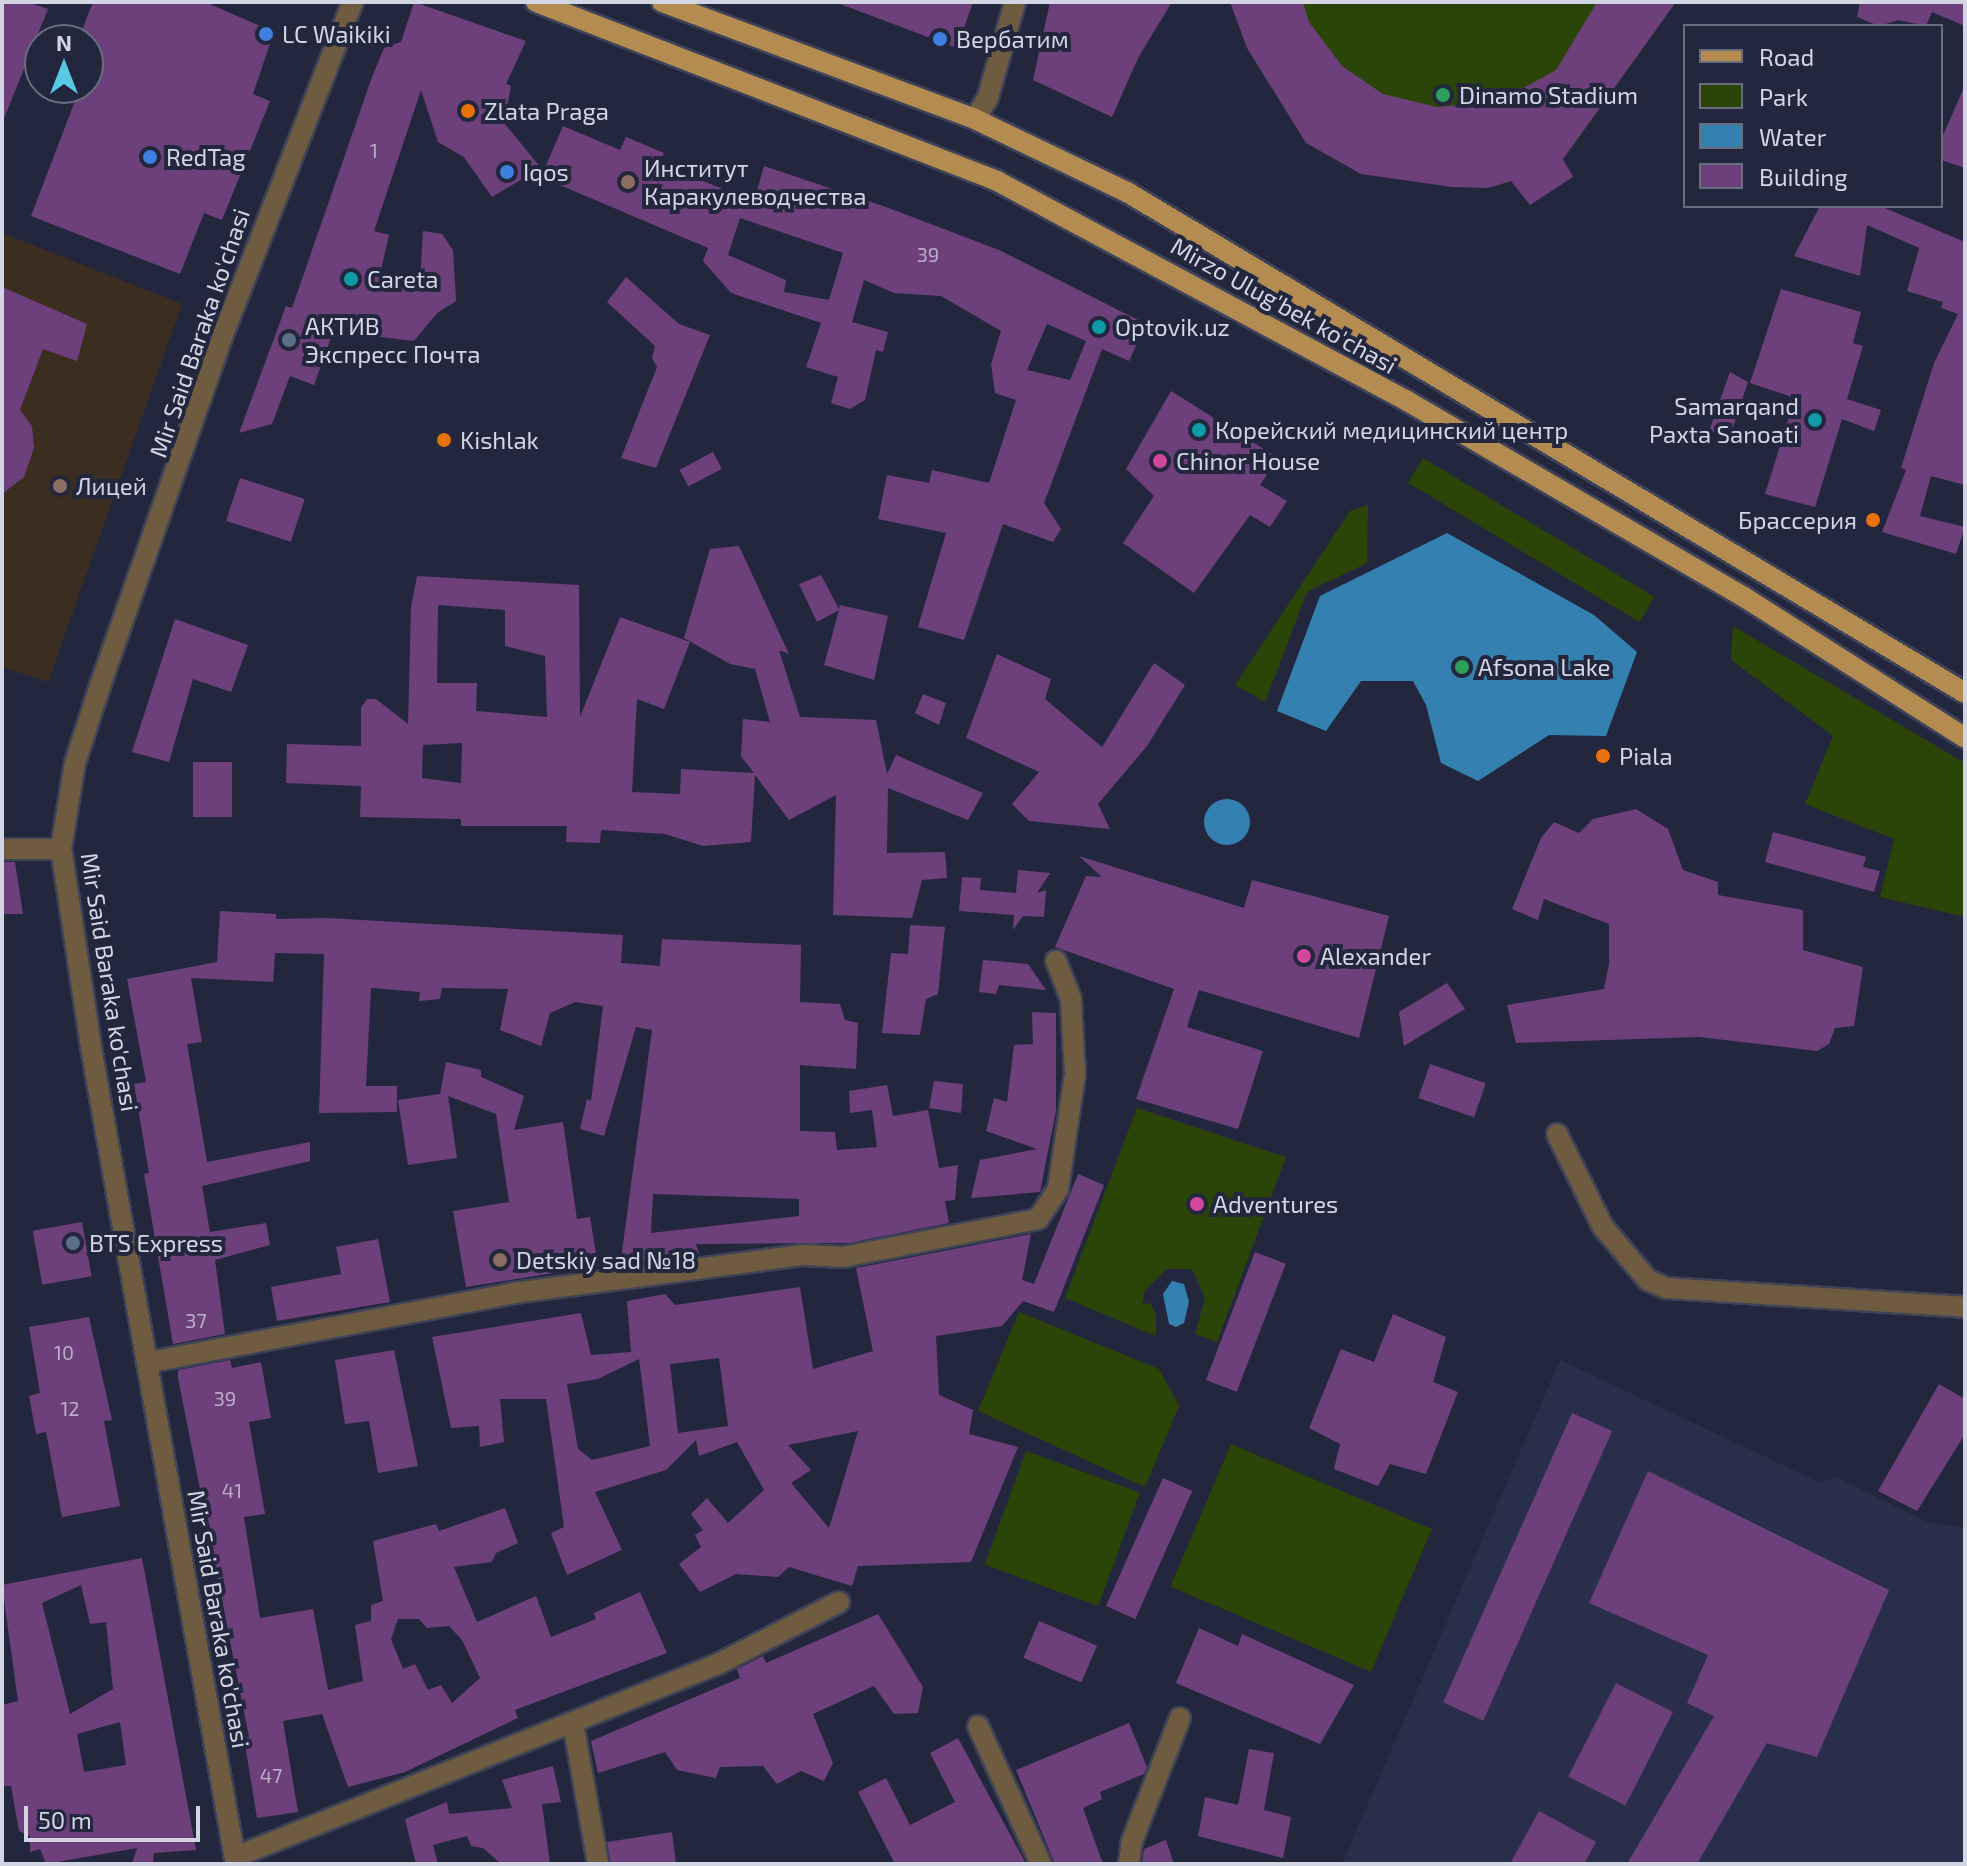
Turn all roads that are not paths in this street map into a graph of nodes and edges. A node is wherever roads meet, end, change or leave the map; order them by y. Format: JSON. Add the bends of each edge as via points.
{"nodes":[{"id":1,"x":353,"y":2,"type":"edge"},
{"id":2,"x":536,"y":2,"type":"edge"},
{"id":3,"x":662,"y":2,"type":"edge"},
{"id":4,"x":1015,"y":2,"type":"edge"},
{"id":5,"x":975,"y":119,"type":"junction"},
{"id":6,"x":1965,"y":693,"type":"edge"},
{"id":7,"x":1965,"y":738,"type":"edge"},
{"id":8,"x":2,"y":849,"type":"edge"},
{"id":9,"x":61,"y":849,"type":"junction"},
{"id":10,"x":1056,"y":961,"type":"dead end"},
{"id":11,"x":1557,"y":1134,"type":"dead end"},
{"id":12,"x":1965,"y":1307,"type":"edge"},
{"id":13,"x":150,"y":1362,"type":"junction"},
{"id":14,"x":839,"y":1602,"type":"dead end"},
{"id":15,"x":1180,"y":1718,"type":"dead end"},
{"id":16,"x":573,"y":1723,"type":"junction"},
{"id":17,"x":978,"y":1726,"type":"dead end"},
{"id":18,"x":235,"y":1861,"type":"edge"},
{"id":19,"x":598,"y":1864,"type":"edge"},
{"id":20,"x":1041,"y":1864,"type":"edge"},
{"id":21,"x":1129,"y":1864,"type":"edge"}],
"edges":[{"from":1,"to":9,"type":"street","name":"Mir Said Baraka ko'chasi","via":[[226,327],[101,683],[75,763]]},
{"from":2,"to":7,"type":"main road","name":"Mirzo Ulug'bek ko'chasi","via":[[997,181],[1407,401],[1744,597]]},
{"from":3,"to":5,"type":"main road","name":"Mirzo Ulug'bek ko'chasi"},
{"from":4,"to":5,"type":"street","via":[[988,97]]},
{"from":5,"to":6,"type":"main road","name":"Mirzo Ulug'bek ko'chasi","via":[[1127,192]]},
{"from":8,"to":9,"type":"street"},
{"from":9,"to":13,"type":"street","name":"Mir Said Baraka ko'chasi","via":[[92,1053]]},
{"from":10,"to":13,"type":"street","via":[[1071,999],[1075,1074],[1058,1189],[1038,1219],[843,1257],[803,1255],[514,1293]]},
{"from":11,"to":12,"type":"street","via":[[1603,1227],[1648,1280],[1666,1288]]},
{"from":13,"to":18,"type":"street","name":"Mir Said Baraka ko'chasi"},
{"from":14,"to":16,"type":"street","via":[[718,1664]]},
{"from":15,"to":21,"type":"street","via":[[1132,1841]]},
{"from":16,"to":18,"type":"street"},
{"from":16,"to":19,"type":"street"},
{"from":17,"to":20,"type":"street"}]}
